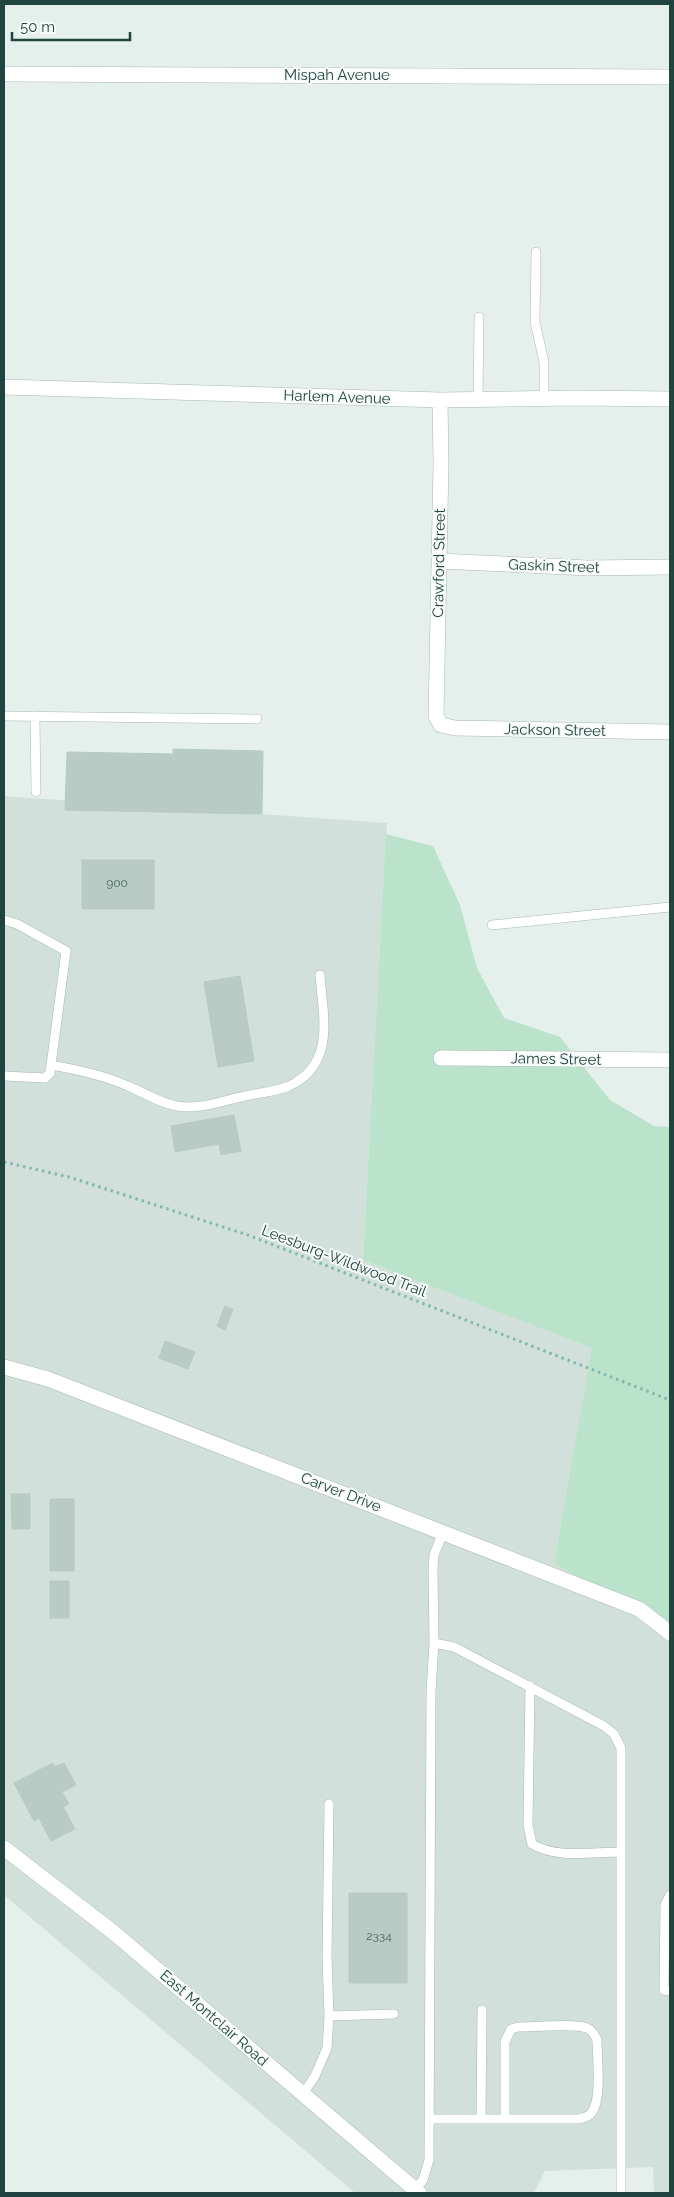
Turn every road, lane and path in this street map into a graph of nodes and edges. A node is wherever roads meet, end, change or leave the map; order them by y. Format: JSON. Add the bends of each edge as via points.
{"nodes":[{"id":1,"x":4,"y":74,"type":"edge"},
{"id":2,"x":670,"y":76,"type":"edge"},
{"id":3,"x":536,"y":252,"type":"dead end"},
{"id":4,"x":479,"y":317,"type":"dead end"},
{"id":5,"x":4,"y":387,"type":"edge"},
{"id":6,"x":544,"y":398,"type":"junction"},
{"id":7,"x":670,"y":399,"type":"edge"},
{"id":8,"x":440,"y":400,"type":"junction"},
{"id":9,"x":478,"y":400,"type":"junction"},
{"id":10,"x":439,"y":561,"type":"junction"},
{"id":11,"x":670,"y":567,"type":"edge"},
{"id":12,"x":4,"y":716,"type":"edge"},
{"id":13,"x":35,"y":716,"type":"junction"},
{"id":14,"x":257,"y":719,"type":"dead end"},
{"id":15,"x":441,"y":724,"type":"joint"},
{"id":16,"x":670,"y":732,"type":"edge"},
{"id":17,"x":36,"y":792,"type":"dead end"},
{"id":18,"x":670,"y":906,"type":"edge"},
{"id":19,"x":4,"y":920,"type":"edge"},
{"id":20,"x":492,"y":925,"type":"dead end"},
{"id":21,"x":320,"y":975,"type":"dead end"},
{"id":22,"x":442,"y":1058,"type":"dead end"},
{"id":23,"x":670,"y":1060,"type":"edge"},
{"id":24,"x":51,"y":1065,"type":"junction"},
{"id":25,"x":4,"y":1076,"type":"edge"},
{"id":26,"x":4,"y":1162,"type":"edge"},
{"id":27,"x":4,"y":1368,"type":"edge"},
{"id":28,"x":670,"y":1400,"type":"edge"},
{"id":29,"x":443,"y":1532,"type":"junction"},
{"id":30,"x":670,"y":1633,"type":"edge"},
{"id":31,"x":434,"y":1643,"type":"junction"},
{"id":32,"x":530,"y":1686,"type":"junction"},
{"id":33,"x":329,"y":1804,"type":"dead end"},
{"id":34,"x":4,"y":1848,"type":"edge"},
{"id":35,"x":621,"y":1852,"type":"junction"},
{"id":36,"x":670,"y":1895,"type":"edge"},
{"id":37,"x":670,"y":1991,"type":"edge"},
{"id":38,"x":482,"y":2010,"type":"dead end"},
{"id":39,"x":394,"y":2014,"type":"dead end"},
{"id":40,"x":329,"y":2016,"type":"junction"},
{"id":41,"x":303,"y":2094,"type":"junction"},
{"id":42,"x":429,"y":2119,"type":"junction"},
{"id":43,"x":481,"y":2119,"type":"junction"},
{"id":44,"x":505,"y":2119,"type":"junction"},
{"id":45,"x":417,"y":2191,"type":"edge"},
{"id":46,"x":621,"y":2193,"type":"edge"}],
"edges":[{"from":1,"to":2,"type":"street","name":"Mispah Avenue"},
{"from":3,"to":6,"type":"lane","via":[[535,322],[544,362]]},
{"from":4,"to":9,"type":"lane"},
{"from":5,"to":8,"type":"street","name":"Harlem Avenue"},
{"from":6,"to":7,"type":"street","name":"Harlem Avenue"},
{"from":6,"to":9,"type":"street","name":"Harlem Avenue"},
{"from":8,"to":9,"type":"street","name":"Harlem Avenue"},
{"from":8,"to":10,"type":"street","name":"Crawford Street"},
{"from":10,"to":11,"type":"street","name":"Gaskin Street","via":[[588,568]]},
{"from":10,"to":15,"type":"street","name":"Crawford Street","via":[[436,716]]},
{"from":12,"to":13,"type":"lane"},
{"from":13,"to":14,"type":"lane"},
{"from":13,"to":17,"type":"lane"},
{"from":15,"to":16,"type":"street","name":"Jackson Street","via":[[455,728]]},
{"from":18,"to":20,"type":"lane"},
{"from":19,"to":24,"type":"lane","via":[[66,951]]},
{"from":21,"to":24,"type":"lane","via":[[324,1028],[322,1054],[309,1073],[288,1086],[205,1105],[179,1107],[157,1101],[128,1085]]},
{"from":22,"to":23,"type":"street","name":"James Street"},
{"from":24,"to":25,"type":"lane","via":[[45,1078]]},
{"from":26,"to":28,"type":"path","name":"Leesburg-Wildwood Trail","via":[[69,1177],[248,1235]]},
{"from":27,"to":29,"type":"street","name":"Carver Drive","via":[[48,1379]]},
{"from":29,"to":30,"type":"street","name":"Carver Drive","via":[[638,1609]]},
{"from":29,"to":31,"type":"lane","via":[[432,1569]]},
{"from":31,"to":32,"type":"lane","via":[[454,1647]]},
{"from":31,"to":42,"type":"lane"},
{"from":32,"to":35,"type":"lane","via":[[614,1734],[621,1748]]},
{"from":32,"to":35,"type":"lane","via":[[528,1826],[532,1844],[553,1852]]},
{"from":33,"to":40,"type":"lane","via":[[326,1957]]},
{"from":34,"to":41,"type":"street","name":"East Montclair Road","via":[[113,1932]]},
{"from":35,"to":46,"type":"lane"},
{"from":36,"to":37,"type":"lane","via":[[665,1905],[664,1990]]},
{"from":38,"to":43,"type":"lane"},
{"from":39,"to":40,"type":"lane"},
{"from":40,"to":41,"type":"lane","via":[[326,2048],[315,2076]]},
{"from":41,"to":45,"type":"street","name":"East Montclair Road"},
{"from":42,"to":43,"type":"lane"},
{"from":42,"to":45,"type":"lane","via":[[429,2160]]},
{"from":43,"to":44,"type":"lane"},
{"from":44,"to":44,"type":"lane","via":[[587,2117],[597,2099],[597,2040],[594,2033],[574,2027],[511,2029],[505,2042]]}]}
